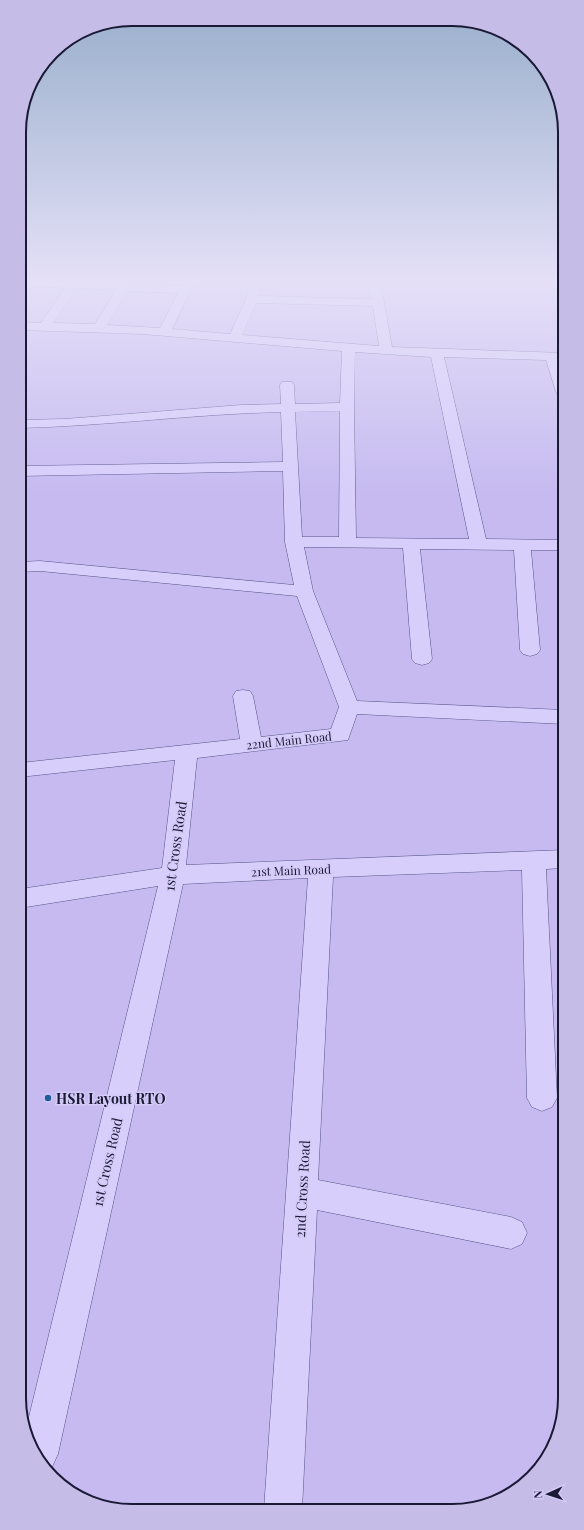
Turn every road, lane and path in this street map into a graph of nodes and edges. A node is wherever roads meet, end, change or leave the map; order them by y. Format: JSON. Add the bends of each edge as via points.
{"nodes":[{"id":1,"x":349,"y":351,"type":"edge"},
{"id":2,"x":396,"y":351,"type":"edge"},
{"id":3,"x":438,"y":353,"type":"junction"},
{"id":4,"x":557,"y":357,"type":"edge"},
{"id":5,"x":287,"y":385,"type":"dead end"},
{"id":6,"x":347,"y":407,"type":"junction"},
{"id":7,"x":288,"y":408,"type":"junction"},
{"id":8,"x":26,"y":424,"type":"edge"},
{"id":9,"x":291,"y":466,"type":"junction"},
{"id":10,"x":26,"y":471,"type":"edge"},
{"id":11,"x":348,"y":541,"type":"junction"},
{"id":12,"x":294,"y":542,"type":"junction"},
{"id":13,"x":411,"y":542,"type":"junction"},
{"id":14,"x":478,"y":543,"type":"junction"},
{"id":15,"x":522,"y":544,"type":"junction"},
{"id":16,"x":558,"y":545,"type":"edge"},
{"id":17,"x":26,"y":566,"type":"edge"},
{"id":18,"x":304,"y":591,"type":"junction"},
{"id":19,"x":530,"y":650,"type":"dead end"},
{"id":20,"x":422,"y":659,"type":"dead end"},
{"id":21,"x":243,"y":696,"type":"dead end"},
{"id":22,"x":349,"y":707,"type":"junction"},
{"id":23,"x":558,"y":717,"type":"edge"},
{"id":24,"x":252,"y":744,"type":"junction"},
{"id":25,"x":186,"y":751,"type":"junction"},
{"id":26,"x":26,"y":769,"type":"edge"},
{"id":27,"x":558,"y":859,"type":"edge"},
{"id":28,"x":534,"y":860,"type":"junction"},
{"id":29,"x":321,"y":869,"type":"junction"},
{"id":30,"x":173,"y":875,"type":"junction"},
{"id":31,"x":26,"y":898,"type":"edge"},
{"id":32,"x":542,"y":1098,"type":"dead end"},
{"id":33,"x":302,"y":1192,"type":"junction"},
{"id":34,"x":511,"y":1233,"type":"dead end"},
{"id":35,"x":40,"y":1451,"type":"edge"},
{"id":36,"x":283,"y":1504,"type":"edge"}],
"edges":[{"from":1,"to":6,"type":"street"},
{"from":2,"to":3,"type":"street"},
{"from":3,"to":4,"type":"street"},
{"from":3,"to":14,"type":"street"},
{"from":5,"to":7,"type":"street"},
{"from":6,"to":7,"type":"street"},
{"from":6,"to":11,"type":"street"},
{"from":7,"to":8,"type":"street","via":[[216,410]]},
{"from":7,"to":9,"type":"street"},
{"from":9,"to":10,"type":"street"},
{"from":9,"to":12,"type":"street"},
{"from":11,"to":12,"type":"street"},
{"from":11,"to":13,"type":"street"},
{"from":12,"to":18,"type":"street"},
{"from":13,"to":14,"type":"street"},
{"from":13,"to":20,"type":"street"},
{"from":14,"to":15,"type":"street"},
{"from":15,"to":16,"type":"street"},
{"from":15,"to":19,"type":"street"},
{"from":17,"to":18,"type":"street"},
{"from":18,"to":22,"type":"street"},
{"from":21,"to":24,"type":"street"},
{"from":22,"to":23,"type":"street"},
{"from":22,"to":24,"type":"street","name":"22nd Main Road","via":[[340,734]]},
{"from":24,"to":25,"type":"street","name":"22nd Main Road"},
{"from":25,"to":26,"type":"street","name":"22nd Main Road"},
{"from":25,"to":30,"type":"street","name":"1st Cross Road"},
{"from":27,"to":28,"type":"street","name":"21st Main Road"},
{"from":28,"to":29,"type":"street","name":"21st Main Road"},
{"from":28,"to":32,"type":"street"},
{"from":29,"to":30,"type":"street","name":"21st Main Road"},
{"from":29,"to":33,"type":"street","name":"2nd Cross Road"},
{"from":30,"to":31,"type":"street","name":"21st Main Road"},
{"from":30,"to":35,"type":"street","name":"1st Cross Road"},
{"from":33,"to":34,"type":"street"},
{"from":33,"to":36,"type":"street","name":"2nd Cross Road"}]}
